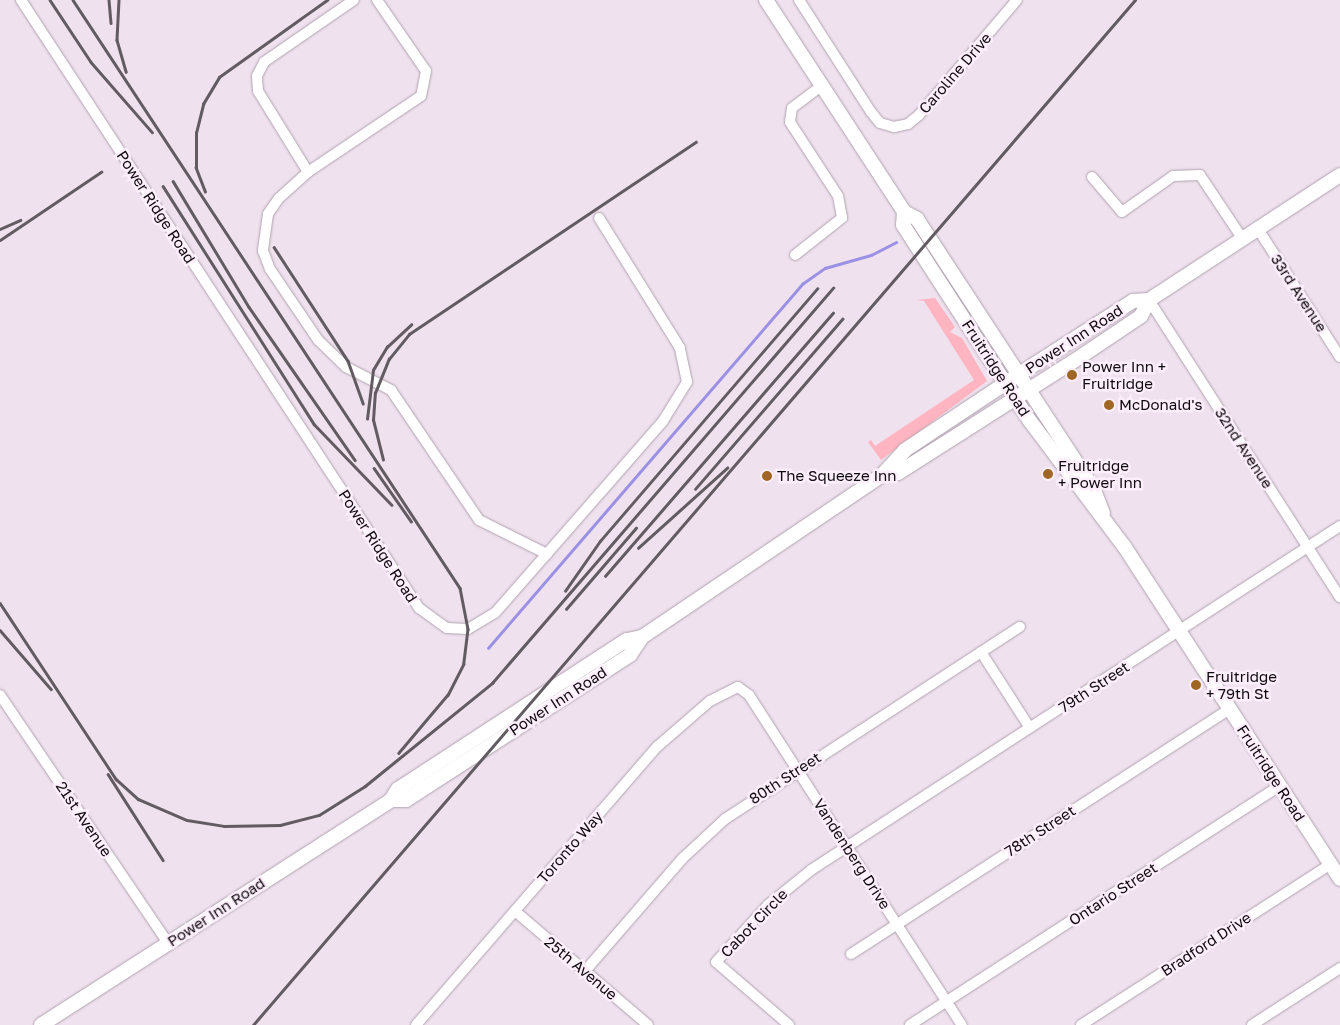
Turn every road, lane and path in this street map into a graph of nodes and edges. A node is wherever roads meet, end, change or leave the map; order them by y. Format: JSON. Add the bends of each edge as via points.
{"nodes":[{"id":1,"x":21,"y":0,"type":"edge"},
{"id":2,"x":354,"y":0,"type":"edge"},
{"id":3,"x":377,"y":0,"type":"edge"},
{"id":4,"x":766,"y":0,"type":"edge"},
{"id":5,"x":799,"y":0,"type":"edge"},
{"id":6,"x":1018,"y":0,"type":"edge"},
{"id":7,"x":822,"y":85,"type":"junction"},
{"id":8,"x":308,"y":172,"type":"junction"},
{"id":9,"x":1340,"y":176,"type":"edge"},
{"id":10,"x":1092,"y":177,"type":"dead end"},
{"id":11,"x":599,"y":218,"type":"dead end"},
{"id":12,"x":1258,"y":229,"type":"junction"},
{"id":13,"x":1242,"y":238,"type":"junction"},
{"id":14,"x":795,"y":256,"type":"dead end"},
{"id":15,"x":1149,"y":300,"type":"junction"},
{"id":16,"x":1340,"y":356,"type":"edge"},
{"id":17,"x":1012,"y":379,"type":"junction"},
{"id":18,"x":1021,"y":394,"type":"junction"},
{"id":19,"x":882,"y":475,"type":"junction"},
{"id":20,"x":1340,"y":526,"type":"edge"},
{"id":21,"x":1308,"y":547,"type":"junction"},
{"id":22,"x":547,"y":554,"type":"junction"},
{"id":23,"x":1340,"y":597,"type":"edge"},
{"id":24,"x":1020,"y":627,"type":"dead end"},
{"id":25,"x":1180,"y":631,"type":"junction"},
{"id":26,"x":981,"y":652,"type":"junction"},
{"id":27,"x":738,"y":687,"type":"joint"},
{"id":28,"x":0,"y":695,"type":"edge"},
{"id":29,"x":1230,"y":709,"type":"junction"},
{"id":30,"x":1030,"y":728,"type":"junction"},
{"id":31,"x":797,"y":770,"type":"junction"},
{"id":32,"x":1280,"y":786,"type":"junction"},
{"id":33,"x":846,"y":846,"type":"junction"},
{"id":34,"x":1337,"y":872,"type":"edge"},
{"id":35,"x":515,"y":911,"type":"junction"},
{"id":36,"x":897,"y":924,"type":"junction"},
{"id":37,"x":168,"y":943,"type":"junction"},
{"id":38,"x":851,"y":954,"type":"dead end"},
{"id":39,"x":1340,"y":968,"type":"edge"},
{"id":40,"x":585,"y":971,"type":"junction"},
{"id":41,"x":947,"y":1001,"type":"junction"},
{"id":42,"x":45,"y":1024,"type":"edge"},
{"id":43,"x":416,"y":1025,"type":"edge"},
{"id":44,"x":648,"y":1025,"type":"edge"},
{"id":45,"x":789,"y":1025,"type":"edge"},
{"id":46,"x":910,"y":1025,"type":"edge"},
{"id":47,"x":962,"y":1025,"type":"edge"},
{"id":48,"x":1081,"y":1025,"type":"edge"},
{"id":49,"x":1252,"y":1025,"type":"edge"}],
"edges":[{"from":1,"to":22,"type":"street","name":"Power Ridge Road","via":[[431,621],[464,630],[481,624]]},
{"from":2,"to":8,"type":"street","via":[[264,62],[258,76],[258,90]]},
{"from":3,"to":8,"type":"street","via":[[426,71],[427,84],[411,105]]},
{"from":4,"to":7,"type":"main road","name":"Fruitridge Road"},
{"from":5,"to":6,"type":"street","name":"Caroline Drive","via":[[871,112],[880,123],[894,127],[908,124],[919,115]]},
{"from":7,"to":14,"type":"street","via":[[792,108],[790,122],[838,196],[842,218]]},
{"from":7,"to":17,"type":"main road","name":"Fruitridge Road","via":[[904,212],[917,220]]},
{"from":8,"to":22,"type":"street","via":[[268,214],[262,232],[270,269],[330,355],[391,390],[479,520]]},
{"from":9,"to":12,"type":"main road","name":"Power Inn Road"},
{"from":10,"to":13,"type":"street","via":[[1122,212],[1172,176],[1200,175]]},
{"from":11,"to":22,"type":"street","name":"Power Ridge Road","via":[[680,348],[687,382],[663,421]]},
{"from":12,"to":13,"type":"main road","name":"Power Inn Road"},
{"from":12,"to":16,"type":"street","name":"33rd Avenue"},
{"from":13,"to":15,"type":"main road","name":"Power Inn Road"},
{"from":15,"to":17,"type":"main road","name":"Power Inn Road","via":[[1133,301]]},
{"from":15,"to":18,"type":"main road","name":"Power Inn Road","via":[[1141,316]]},
{"from":15,"to":21,"type":"street","name":"32nd Avenue"},
{"from":17,"to":18,"type":"main road","name":"Fruitridge Road"},
{"from":17,"to":19,"type":"main road","name":"Power Inn Road","via":[[898,455]]},
{"from":18,"to":19,"type":"main road","name":"Power Inn Road","via":[[898,473]]},
{"from":18,"to":25,"type":"main road","name":"Fruitridge Road","via":[[1094,490],[1104,516]]},
{"from":19,"to":37,"type":"main road","name":"Power Inn Road","via":[[642,637],[627,640],[398,789],[391,800]]},
{"from":20,"to":21,"type":"street","name":"79th Street"},
{"from":21,"to":23,"type":"street","name":"32nd Avenue"},
{"from":21,"to":25,"type":"street","name":"79th Street"},
{"from":24,"to":26,"type":"street","name":"80th Street"},
{"from":25,"to":29,"type":"main road","name":"Fruitridge Road"},
{"from":25,"to":30,"type":"street","name":"79th Street"},
{"from":26,"to":30,"type":"street"},
{"from":26,"to":31,"type":"street","name":"80th Street"},
{"from":27,"to":31,"type":"street","name":"Vandenberg Drive","via":[[749,695]]},
{"from":27,"to":35,"type":"street","name":"Toronto Way","via":[[727,689],[673,731]]},
{"from":28,"to":37,"type":"street","name":"21st Avenue"},
{"from":29,"to":32,"type":"main road","name":"Fruitridge Road"},
{"from":29,"to":36,"type":"street","name":"78th Street"},
{"from":30,"to":33,"type":"street","name":"79th Street"},
{"from":31,"to":33,"type":"street","name":"Vandenberg Drive"},
{"from":31,"to":40,"type":"street","name":"80th Street","via":[[703,838]]},
{"from":32,"to":34,"type":"main road","name":"Fruitridge Road"},
{"from":32,"to":41,"type":"street","name":"Ontario Street"},
{"from":33,"to":36,"type":"street","name":"Vandenberg Drive"},
{"from":33,"to":45,"type":"street","name":"Cabot Circle","via":[[768,904],[716,962]]},
{"from":34,"to":48,"type":"street","name":"Bradford Drive"},
{"from":35,"to":40,"type":"street","name":"25th Avenue"},
{"from":35,"to":43,"type":"street","name":"Toronto Way"},
{"from":36,"to":38,"type":"street","name":"78th Street"},
{"from":36,"to":41,"type":"street","name":"Vandenberg Drive"},
{"from":37,"to":42,"type":"main road","name":"Power Inn Road"},
{"from":39,"to":49,"type":"street"},
{"from":40,"to":44,"type":"street","name":"25th Avenue"},
{"from":41,"to":46,"type":"street"},
{"from":41,"to":47,"type":"street","name":"Vandenberg Drive"}]}
